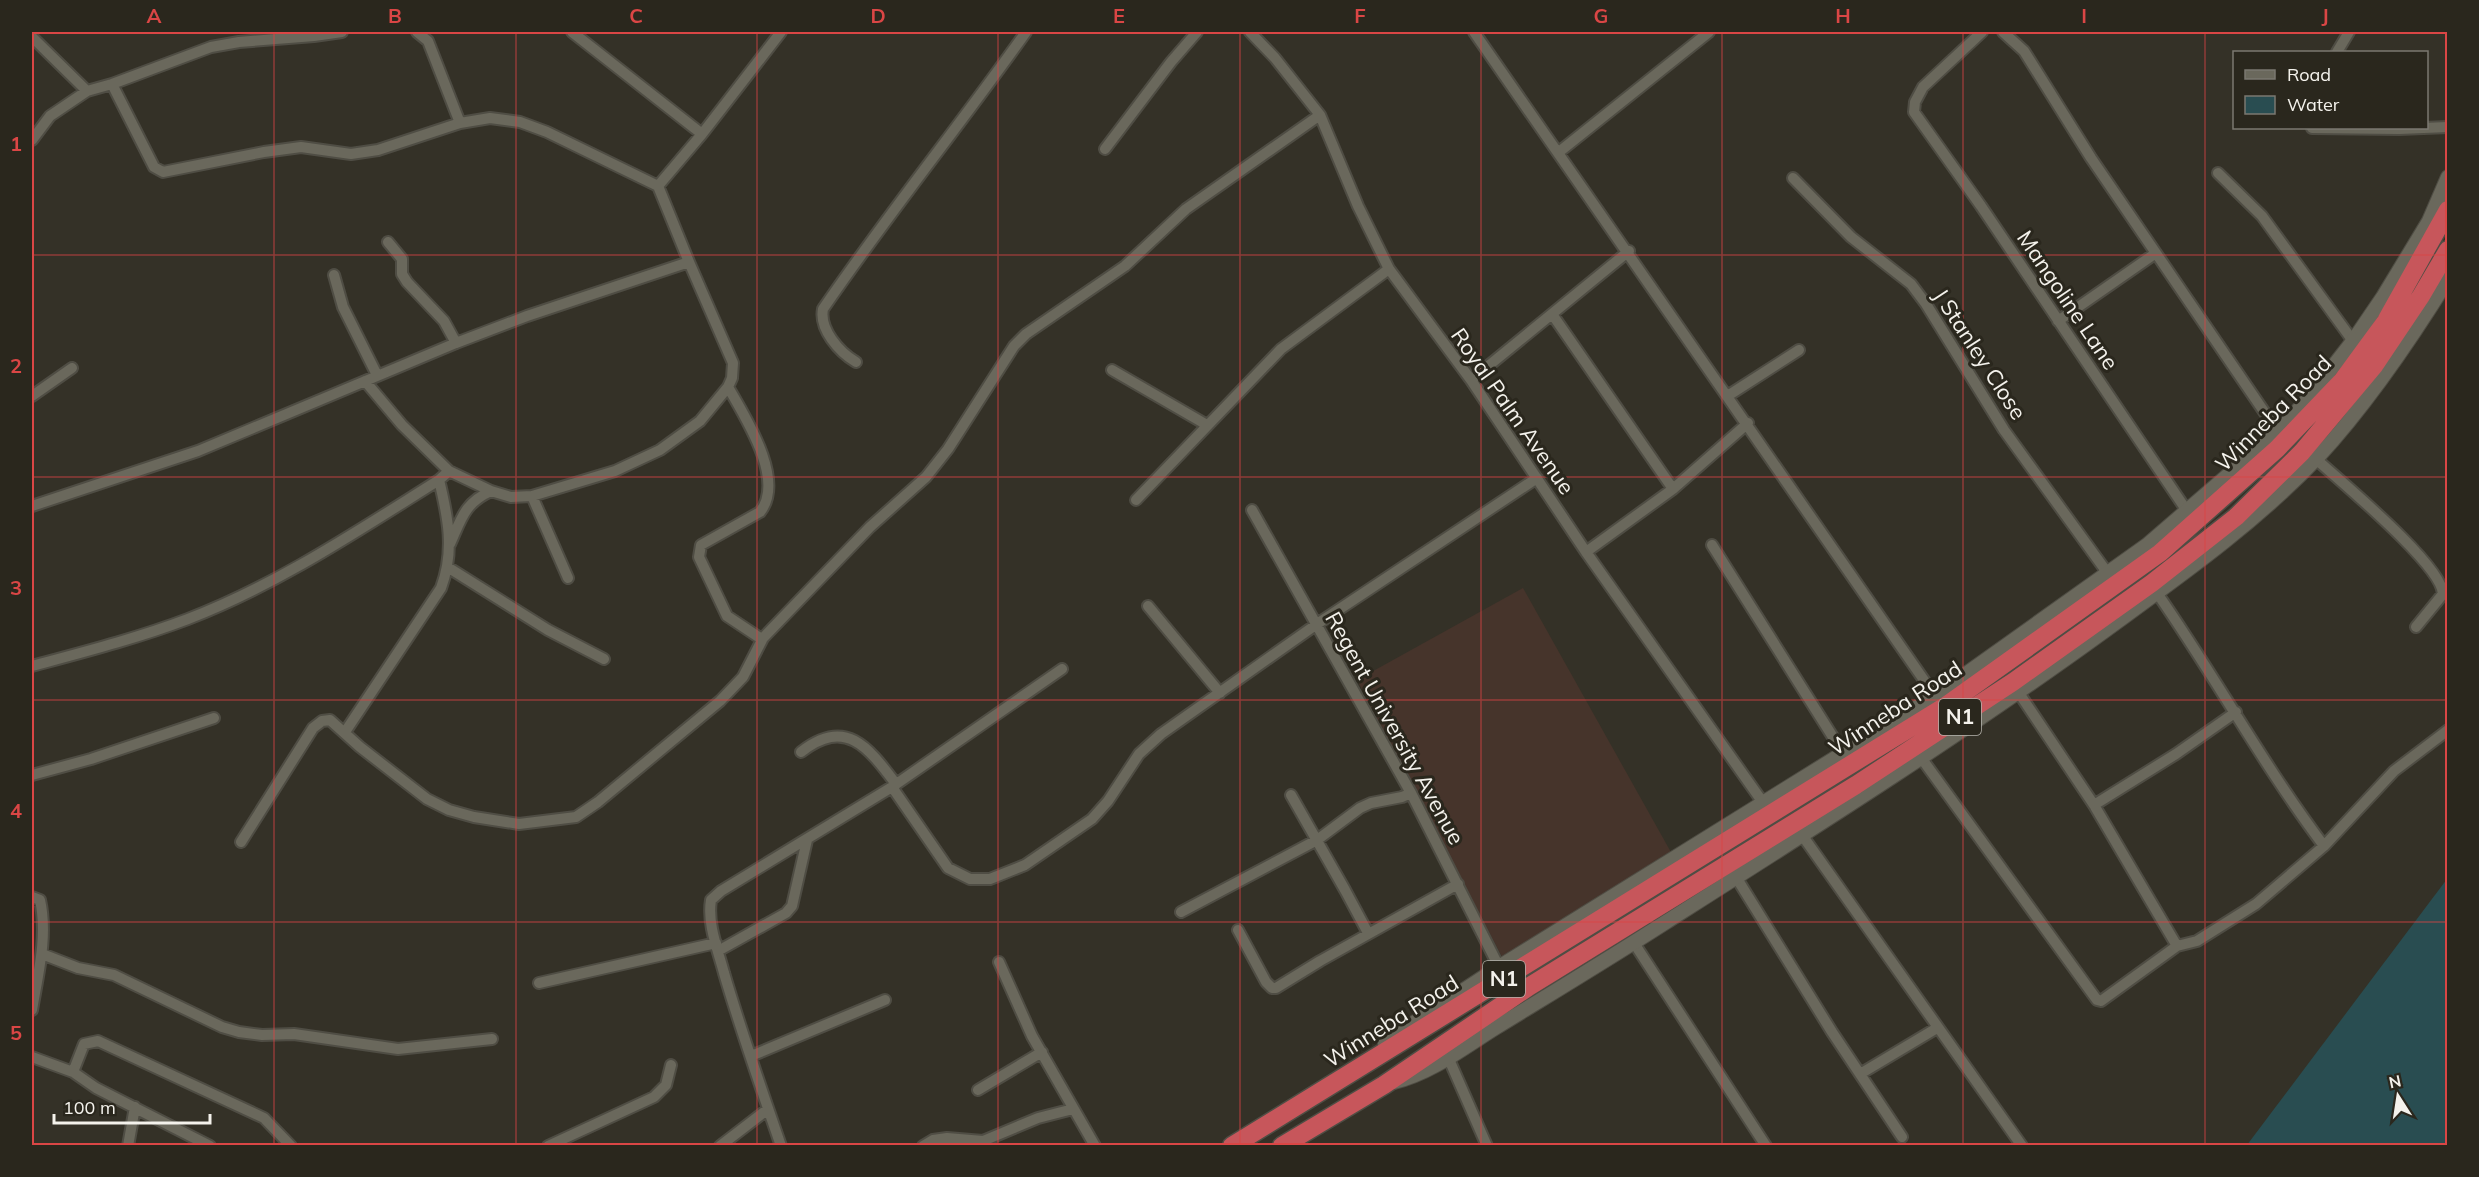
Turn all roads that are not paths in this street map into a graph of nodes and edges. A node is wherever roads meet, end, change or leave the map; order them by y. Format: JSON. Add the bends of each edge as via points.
{"nodes":[{"id":1,"x":342,"y":32,"type":"edge"},
{"id":2,"x":417,"y":32,"type":"edge"},
{"id":3,"x":572,"y":32,"type":"edge"},
{"id":4,"x":782,"y":32,"type":"edge"},
{"id":5,"x":1026,"y":32,"type":"edge"},
{"id":6,"x":1197,"y":32,"type":"edge"},
{"id":7,"x":1250,"y":32,"type":"edge"},
{"id":8,"x":1474,"y":32,"type":"edge"},
{"id":9,"x":1709,"y":32,"type":"edge"},
{"id":10,"x":1982,"y":32,"type":"edge"},
{"id":11,"x":2003,"y":32,"type":"edge"},
{"id":12,"x":2349,"y":32,"type":"edge"},
{"id":13,"x":32,"y":37,"type":"edge"},
{"id":14,"x":2338,"y":51,"type":"edge"},
{"id":15,"x":112,"y":84,"type":"junction"},
{"id":16,"x":87,"y":91,"type":"junction"},
{"id":17,"x":1320,"y":115,"type":"junction"},
{"id":18,"x":460,"y":123,"type":"junction"},
{"id":19,"x":2448,"y":127,"type":"edge"},
{"id":20,"x":2428,"y":128,"type":"edge"},
{"id":21,"x":702,"y":134,"type":"junction"},
{"id":22,"x":32,"y":140,"type":"edge"},
{"id":23,"x":1105,"y":149,"type":"dead end"},
{"id":24,"x":1559,"y":152,"type":"junction"},
{"id":25,"x":2218,"y":173,"type":"dead end"},
{"id":26,"x":1793,"y":177,"type":"dead end"},
{"id":27,"x":2448,"y":177,"type":"edge"},
{"id":28,"x":658,"y":186,"type":"junction"},
{"id":29,"x":2448,"y":210,"type":"edge"},
{"id":30,"x":388,"y":242,"type":"dead end"},
{"id":31,"x":2448,"y":250,"type":"edge"},
{"id":32,"x":1629,"y":251,"type":"junction"},
{"id":33,"x":2156,"y":253,"type":"junction"},
{"id":34,"x":689,"y":261,"type":"junction"},
{"id":35,"x":1389,"y":269,"type":"junction"},
{"id":36,"x":334,"y":275,"type":"dead end"},
{"id":37,"x":2448,"y":279,"type":"edge"},
{"id":38,"x":1552,"y":314,"type":"junction"},
{"id":39,"x":2058,"y":321,"type":"junction"},
{"id":40,"x":2353,"y":341,"type":"junction"},
{"id":41,"x":456,"y":343,"type":"junction"},
{"id":42,"x":1799,"y":350,"type":"dead end"},
{"id":43,"x":856,"y":362,"type":"dead end"},
{"id":44,"x":72,"y":368,"type":"dead end"},
{"id":45,"x":1112,"y":370,"type":"dead end"},
{"id":46,"x":376,"y":375,"type":"junction"},
{"id":47,"x":1471,"y":380,"type":"junction"},
{"id":48,"x":365,"y":381,"type":"junction"},
{"id":49,"x":728,"y":387,"type":"junction"},
{"id":50,"x":1729,"y":395,"type":"junction"},
{"id":51,"x":32,"y":396,"type":"edge"},
{"id":52,"x":1748,"y":423,"type":"junction"},
{"id":53,"x":1207,"y":426,"type":"junction"},
{"id":54,"x":2278,"y":432,"type":"junction"},
{"id":55,"x":2316,"y":459,"type":"junction"},
{"id":56,"x":449,"y":471,"type":"junction"},
{"id":57,"x":1537,"y":478,"type":"junction"},
{"id":58,"x":439,"y":480,"type":"junction"},
{"id":59,"x":1673,"y":489,"type":"junction"},
{"id":60,"x":491,"y":491,"type":"junction"},
{"id":61,"x":532,"y":496,"type":"junction"},
{"id":62,"x":1136,"y":500,"type":"dead end"},
{"id":63,"x":32,"y":506,"type":"edge"},
{"id":64,"x":1252,"y":510,"type":"dead end"},
{"id":65,"x":2187,"y":512,"type":"junction"},
{"id":66,"x":450,"y":545,"type":"junction"},
{"id":67,"x":1712,"y":545,"type":"dead end"},
{"id":68,"x":1586,"y":552,"type":"junction"},
{"id":69,"x":449,"y":568,"type":"junction"},
{"id":70,"x":2109,"y":575,"type":"junction"},
{"id":71,"x":568,"y":578,"type":"dead end"},
{"id":72,"x":2157,"y":593,"type":"junction"},
{"id":73,"x":1148,"y":606,"type":"dead end"},
{"id":74,"x":2056,"y":619,"type":"junction"},
{"id":75,"x":1317,"y":624,"type":"junction"},
{"id":76,"x":2416,"y":627,"type":"dead end"},
{"id":77,"x":763,"y":638,"type":"junction"},
{"id":78,"x":2076,"y":645,"type":"junction"},
{"id":79,"x":604,"y":659,"type":"dead end"},
{"id":80,"x":32,"y":666,"type":"edge"},
{"id":81,"x":1062,"y":669,"type":"dead end"},
{"id":82,"x":1220,"y":693,"type":"junction"},
{"id":83,"x":2019,"y":693,"type":"junction"},
{"id":84,"x":1935,"y":696,"type":"junction"},
{"id":85,"x":2236,"y":712,"type":"junction"},
{"id":86,"x":214,"y":718,"type":"dead end"},
{"id":87,"x":2448,"y":730,"type":"edge"},
{"id":88,"x":345,"y":732,"type":"junction"},
{"id":89,"x":801,"y":752,"type":"dead end"},
{"id":90,"x":1843,"y":753,"type":"junction"},
{"id":91,"x":1922,"y":759,"type":"junction"},
{"id":92,"x":32,"y":775,"type":"edge"},
{"id":93,"x":894,"y":786,"type":"junction"},
{"id":94,"x":1411,"y":793,"type":"junction"},
{"id":95,"x":1291,"y":795,"type":"dead end"},
{"id":96,"x":1764,"y":804,"type":"junction"},
{"id":97,"x":2094,"y":805,"type":"junction"},
{"id":98,"x":1802,"y":835,"type":"junction"},
{"id":99,"x":807,"y":840,"type":"junction"},
{"id":100,"x":1317,"y":840,"type":"junction"},
{"id":101,"x":241,"y":842,"type":"dead end"},
{"id":102,"x":2324,"y":846,"type":"junction"},
{"id":103,"x":1736,"y":877,"type":"junction"},
{"id":104,"x":1458,"y":884,"type":"junction"},
{"id":105,"x":32,"y":897,"type":"edge"},
{"id":106,"x":1181,"y":912,"type":"dead end"},
{"id":107,"x":1238,"y":930,"type":"dead end"},
{"id":108,"x":1368,"y":933,"type":"junction"},
{"id":109,"x":1634,"y":943,"type":"junction"},
{"id":110,"x":2177,"y":946,"type":"junction"},
{"id":111,"x":717,"y":947,"type":"junction"},
{"id":112,"x":42,"y":954,"type":"junction"},
{"id":113,"x":999,"y":962,"type":"dead end"},
{"id":114,"x":1499,"y":968,"type":"junction"},
{"id":115,"x":539,"y":983,"type":"dead end"},
{"id":116,"x":885,"y":1000,"type":"dead end"},
{"id":117,"x":32,"y":1010,"type":"edge"},
{"id":118,"x":1937,"y":1028,"type":"junction"},
{"id":119,"x":492,"y":1039,"type":"dead end"},
{"id":120,"x":1042,"y":1052,"type":"junction"},
{"id":121,"x":751,"y":1056,"type":"junction"},
{"id":122,"x":32,"y":1057,"type":"edge"},
{"id":123,"x":1448,"y":1057,"type":"junction"},
{"id":124,"x":671,"y":1065,"type":"dead end"},
{"id":125,"x":1364,"y":1066,"type":"junction"},
{"id":126,"x":73,"y":1072,"type":"junction"},
{"id":127,"x":1860,"y":1074,"type":"junction"},
{"id":128,"x":1384,"y":1085,"type":"junction"},
{"id":129,"x":978,"y":1090,"type":"dead end"},
{"id":130,"x":135,"y":1107,"type":"junction"},
{"id":131,"x":768,"y":1109,"type":"junction"},
{"id":132,"x":1073,"y":1109,"type":"junction"},
{"id":133,"x":1902,"y":1137,"type":"dead end"},
{"id":134,"x":128,"y":1146,"type":"edge"},
{"id":135,"x":210,"y":1146,"type":"edge"},
{"id":136,"x":291,"y":1146,"type":"edge"},
{"id":137,"x":548,"y":1146,"type":"edge"},
{"id":138,"x":720,"y":1146,"type":"edge"},
{"id":139,"x":781,"y":1146,"type":"edge"},
{"id":140,"x":923,"y":1146,"type":"edge"},
{"id":141,"x":1095,"y":1146,"type":"edge"},
{"id":142,"x":1232,"y":1146,"type":"edge"},
{"id":143,"x":1282,"y":1146,"type":"edge"},
{"id":144,"x":1487,"y":1146,"type":"edge"},
{"id":145,"x":1766,"y":1146,"type":"edge"},
{"id":146,"x":2022,"y":1146,"type":"edge"}],
"edges":[{"from":1,"to":15,"type":"street","via":[[211,47]]},
{"from":2,"to":18,"type":"street","via":[[428,41]]},
{"from":3,"to":21,"type":"street"},
{"from":4,"to":21,"type":"street"},
{"from":5,"to":43,"type":"street","via":[[874,234],[823,309],[825,328]]},
{"from":6,"to":23,"type":"street"},
{"from":7,"to":17,"type":"street","name":"Royal Palm Avenue"},
{"from":8,"to":24,"type":"street"},
{"from":9,"to":24,"type":"street"},
{"from":10,"to":39,"type":"street","name":"Mangoline Lane","via":[[1923,87],[1914,112]]},
{"from":11,"to":33,"type":"street","via":[[2024,51]]},
{"from":12,"to":14,"type":"street"},
{"from":13,"to":16,"type":"street"},
{"from":15,"to":16,"type":"street"},
{"from":15,"to":18,"type":"street","via":[[154,167],[163,172],[301,147],[351,154],[378,150]]},
{"from":16,"to":22,"type":"street","via":[[50,116]]},
{"from":17,"to":35,"type":"street","name":"Royal Palm Avenue"},
{"from":17,"to":77,"type":"street","via":[[1186,209],[1125,266],[1026,334],[926,477],[870,527]]},
{"from":18,"to":28,"type":"street","via":[[490,118],[520,122]]},
{"from":19,"to":20,"type":"street"},
{"from":21,"to":28,"type":"street"},
{"from":24,"to":32,"type":"street"},
{"from":25,"to":40,"type":"street","via":[[2262,216]]},
{"from":26,"to":70,"type":"street","name":"J Stanley Close","via":[[1851,237],[1911,284],[2004,430]]},
{"from":27,"to":40,"type":"street","via":[[2429,221]]},
{"from":28,"to":34,"type":"street"},
{"from":29,"to":74,"type":"highway","name":"Winneba Road","number":"N1","via":[[2386,321],[2313,413],[2160,553]]},
{"from":30,"to":41,"type":"street","via":[[402,259],[407,282],[444,321]]},
{"from":31,"to":78,"type":"highway","name":"Winneba Road","number":"N1","via":[[2374,366],[2302,452],[2236,517]]},
{"from":32,"to":38,"type":"street"},
{"from":32,"to":50,"type":"street"},
{"from":33,"to":39,"type":"street"},
{"from":33,"to":54,"type":"street"},
{"from":34,"to":41,"type":"street"},
{"from":34,"to":49,"type":"street","via":[[733,363]]},
{"from":35,"to":47,"type":"street","name":"Royal Palm Avenue"},
{"from":35,"to":53,"type":"street","via":[[1281,349]]},
{"from":36,"to":46,"type":"street","via":[[360,346]]},
{"from":37,"to":55,"type":"street","via":[[2411,339]]},
{"from":38,"to":47,"type":"street"},
{"from":38,"to":59,"type":"street"},
{"from":39,"to":65,"type":"street","name":"Mangoline Lane"},
{"from":40,"to":54,"type":"street"},
{"from":41,"to":46,"type":"street"},
{"from":42,"to":50,"type":"street"},
{"from":44,"to":51,"type":"street"},
{"from":45,"to":53,"type":"street"},
{"from":46,"to":48,"type":"street"},
{"from":47,"to":57,"type":"street","name":"Royal Palm Avenue"},
{"from":48,"to":56,"type":"street"},
{"from":48,"to":63,"type":"street","via":[[198,451]]},
{"from":49,"to":61,"type":"street","via":[[700,421],[660,450],[615,471]]},
{"from":49,"to":77,"type":"street","via":[[762,454],[769,492],[760,512],[701,545],[699,557],[727,616]]},
{"from":50,"to":52,"type":"street"},
{"from":52,"to":59,"type":"street"},
{"from":52,"to":84,"type":"street"},
{"from":53,"to":62,"type":"street"},
{"from":54,"to":65,"type":"street"},
{"from":55,"to":72,"type":"street","via":[[2238,531]]},
{"from":55,"to":76,"type":"street","via":[[2380,516],[2439,580],[2443,594]]},
{"from":56,"to":58,"type":"street"},
{"from":56,"to":60,"type":"street"},
{"from":57,"to":68,"type":"street","name":"Royal Palm Avenue"},
{"from":57,"to":75,"type":"street"},
{"from":58,"to":66,"type":"street"},
{"from":58,"to":80,"type":"street","via":[[335,546],[218,606],[188,619]]},
{"from":59,"to":68,"type":"street"},
{"from":60,"to":61,"type":"street","via":[[511,497]]},
{"from":60,"to":66,"type":"street","via":[[468,505]]},
{"from":61,"to":71,"type":"street"},
{"from":64,"to":75,"type":"street","name":"Regent University Avenue"},
{"from":65,"to":70,"type":"street"},
{"from":66,"to":69,"type":"street"},
{"from":67,"to":90,"type":"street"},
{"from":68,"to":96,"type":"street","name":"Royal Palm Avenue"},
{"from":69,"to":79,"type":"street","via":[[548,630]]},
{"from":69,"to":88,"type":"street","via":[[441,588]]},
{"from":70,"to":74,"type":"street"},
{"from":72,"to":78,"type":"street"},
{"from":72,"to":85,"type":"street"},
{"from":73,"to":82,"type":"street"},
{"from":74,"to":84,"type":"street"},
{"from":74,"to":125,"type":"highway","name":"Winneba Road","number":"N1","via":[[1944,707]]},
{"from":75,"to":82,"type":"street"},
{"from":75,"to":94,"type":"street","name":"Regent University Avenue"},
{"from":77,"to":88,"type":"street","via":[[743,676],[720,700],[576,817],[519,824],[449,810],[427,799]]},
{"from":78,"to":83,"type":"street"},
{"from":78,"to":128,"type":"highway","name":"Winneba Road","number":"N1","via":[[1530,986]]},
{"from":81,"to":93,"type":"street"},
{"from":82,"to":93,"type":"street","via":[[1139,754],[1092,819],[1008,874],[970,879],[948,868]]},
{"from":83,"to":91,"type":"street"},
{"from":83,"to":97,"type":"street"},
{"from":84,"to":90,"type":"street"},
{"from":85,"to":97,"type":"street"},
{"from":85,"to":102,"type":"street","via":[[2290,801]]},
{"from":86,"to":92,"type":"street"},
{"from":87,"to":102,"type":"street","via":[[2394,771]]},
{"from":88,"to":101,"type":"street","via":[[330,720],[313,728]]},
{"from":89,"to":93,"type":"street","via":[[822,739],[843,736],[866,749]]},
{"from":90,"to":96,"type":"street"},
{"from":91,"to":98,"type":"street"},
{"from":91,"to":110,"type":"street","via":[[2097,1000],[2105,1000]]},
{"from":93,"to":99,"type":"street"},
{"from":94,"to":100,"type":"street","via":[[1365,805]]},
{"from":94,"to":104,"type":"street","name":"Regent University Avenue"},
{"from":95,"to":100,"type":"street"},
{"from":96,"to":114,"type":"street"},
{"from":97,"to":110,"type":"street"},
{"from":98,"to":103,"type":"street"},
{"from":98,"to":118,"type":"street"},
{"from":99,"to":111,"type":"street","via":[[792,906],[786,913]]},
{"from":99,"to":111,"type":"street","via":[[711,900]]},
{"from":100,"to":106,"type":"street"},
{"from":100,"to":108,"type":"street"},
{"from":102,"to":110,"type":"street","via":[[2256,904],[2197,941]]},
{"from":103,"to":109,"type":"street"},
{"from":103,"to":127,"type":"street"},
{"from":104,"to":108,"type":"street"},
{"from":104,"to":114,"type":"street","name":"Regent University Avenue"},
{"from":105,"to":112,"type":"street","via":[[40,900],[43,911]]},
{"from":107,"to":108,"type":"street","via":[[1272,988]]},
{"from":109,"to":123,"type":"street"},
{"from":109,"to":145,"type":"street"},
{"from":111,"to":115,"type":"street"},
{"from":111,"to":121,"type":"street"},
{"from":112,"to":117,"type":"street"},
{"from":112,"to":119,"type":"street","via":[[78,968],[114,975],[239,1032],[294,1034],[398,1049]]},
{"from":113,"to":120,"type":"street"},
{"from":114,"to":125,"type":"street","via":[[1397,1034]]},
{"from":116,"to":121,"type":"street"},
{"from":118,"to":127,"type":"street"},
{"from":118,"to":146,"type":"street"},
{"from":120,"to":129,"type":"street"},
{"from":120,"to":132,"type":"street"},
{"from":121,"to":131,"type":"street"},
{"from":122,"to":126,"type":"street"},
{"from":123,"to":128,"type":"street","via":[[1411,1078]]},
{"from":123,"to":144,"type":"street"},
{"from":124,"to":137,"type":"street","via":[[666,1085],[654,1097]]},
{"from":125,"to":142,"type":"highway","name":"Winneba Road","number":"N1"},
{"from":126,"to":130,"type":"street"},
{"from":126,"to":136,"type":"street","via":[[84,1044],[98,1041],[264,1118]]},
{"from":127,"to":133,"type":"street"},
{"from":128,"to":143,"type":"highway","name":"Winneba Road","number":"N1"},
{"from":130,"to":134,"type":"street"},
{"from":130,"to":135,"type":"street"},
{"from":131,"to":138,"type":"street"},
{"from":131,"to":139,"type":"street"},
{"from":132,"to":140,"type":"street","via":[[1038,1118],[983,1141],[947,1138]]},
{"from":132,"to":141,"type":"street"}]}
